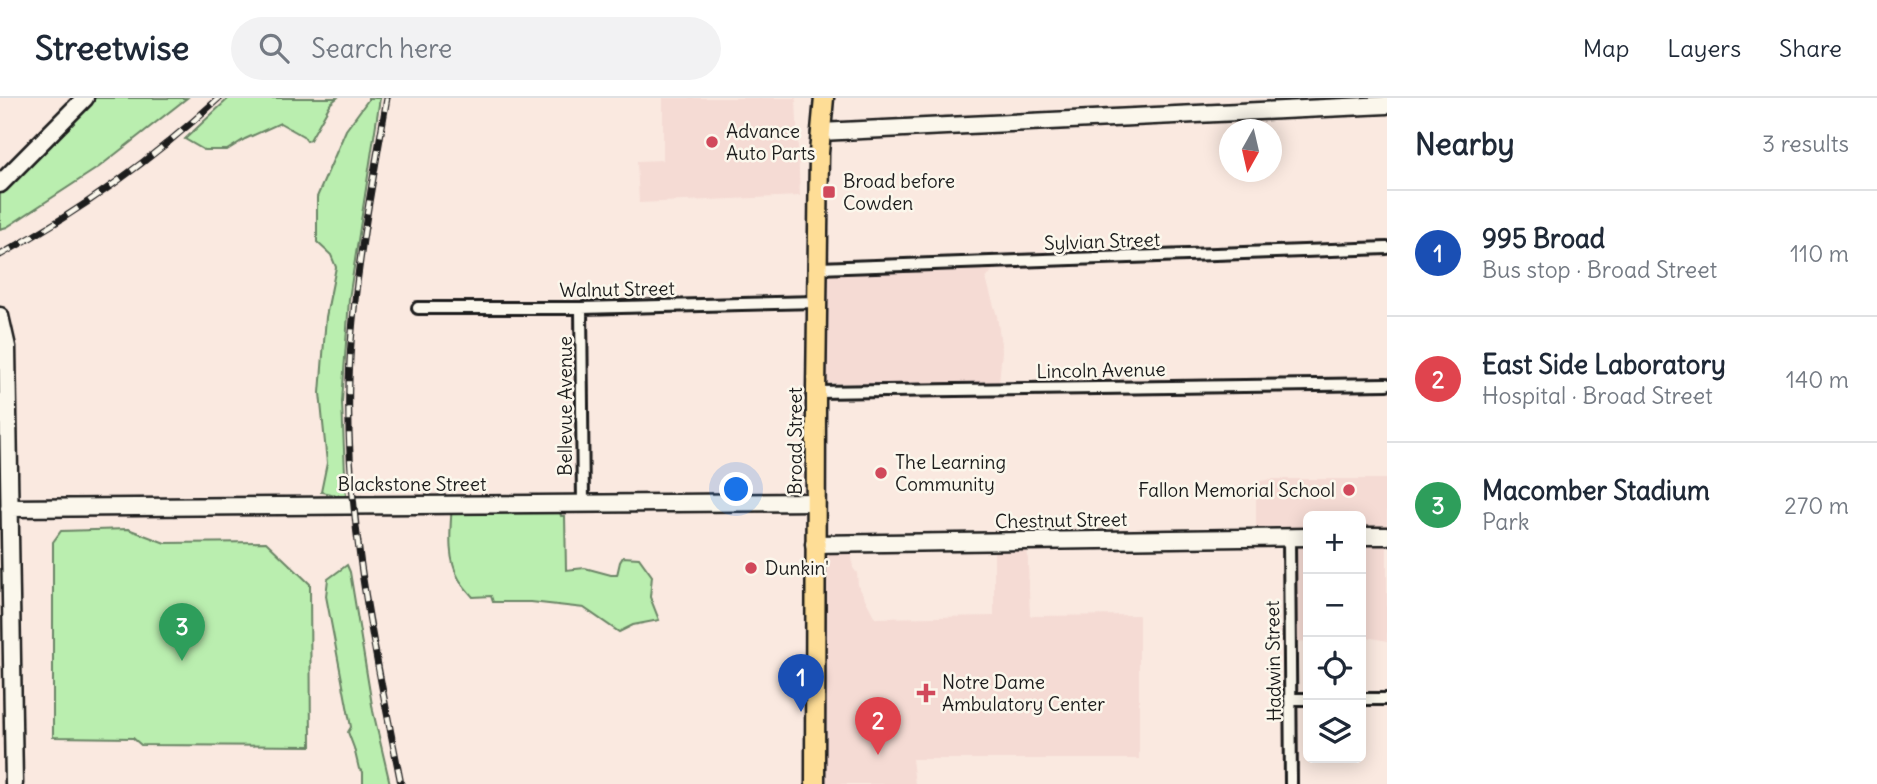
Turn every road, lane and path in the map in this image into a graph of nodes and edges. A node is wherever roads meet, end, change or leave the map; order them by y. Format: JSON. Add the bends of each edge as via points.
{"nodes":[{"id":1,"x":85,"y":98,"type":"edge"},
{"id":2,"x":824,"y":98,"type":"edge"},
{"id":3,"x":1387,"y":105,"type":"edge"},
{"id":4,"x":820,"y":132,"type":"junction"},
{"id":5,"x":0,"y":184,"type":"edge"},
{"id":6,"x":1387,"y":248,"type":"edge"},
{"id":7,"x":818,"y":268,"type":"junction"},
{"id":8,"x":817,"y":302,"type":"junction"},
{"id":9,"x":418,"y":308,"type":"dead end"},
{"id":10,"x":581,"y":308,"type":"junction"},
{"id":11,"x":0,"y":316,"type":"edge"},
{"id":12,"x":1387,"y":384,"type":"edge"},
{"id":13,"x":816,"y":392,"type":"junction"},
{"id":14,"x":816,"y":502,"type":"junction"},
{"id":15,"x":583,"y":503,"type":"junction"},
{"id":16,"x":9,"y":508,"type":"junction"},
{"id":17,"x":1387,"y":536,"type":"edge"},
{"id":18,"x":1303,"y":537,"type":"edge"},
{"id":19,"x":1366,"y":537,"type":"edge"},
{"id":20,"x":1289,"y":538,"type":"junction"},
{"id":21,"x":814,"y":544,"type":"junction"},
{"id":22,"x":1290,"y":699,"type":"junction"},
{"id":23,"x":1303,"y":699,"type":"edge"},
{"id":24,"x":1366,"y":699,"type":"edge"},
{"id":25,"x":1387,"y":699,"type":"edge"},
{"id":26,"x":14,"y":784,"type":"edge"},
{"id":27,"x":815,"y":784,"type":"edge"},
{"id":28,"x":1291,"y":784,"type":"edge"}],
"edges":[{"from":1,"to":5,"type":"street"},
{"from":2,"to":4,"type":"main road","name":"Broad Street"},
{"from":3,"to":4,"type":"street"},
{"from":4,"to":7,"type":"main road","name":"Broad Street"},
{"from":6,"to":7,"type":"street","name":"Sylvian Street"},
{"from":7,"to":8,"type":"main road","name":"Broad Street"},
{"from":8,"to":10,"type":"street","name":"Walnut Street"},
{"from":8,"to":13,"type":"main road","name":"Broad Street"},
{"from":9,"to":10,"type":"street","name":"Walnut Street"},
{"from":10,"to":15,"type":"street","name":"Bellevue Avenue"},
{"from":11,"to":16,"type":"street","via":[[6,347]]},
{"from":12,"to":13,"type":"street","name":"Lincoln Avenue"},
{"from":13,"to":14,"type":"main road","name":"Broad Street"},
{"from":14,"to":15,"type":"street","name":"Blackstone Street"},
{"from":14,"to":21,"type":"main road","name":"Broad Street"},
{"from":15,"to":16,"type":"street","name":"Blackstone Street"},
{"from":16,"to":26,"type":"street"},
{"from":17,"to":19,"type":"street"},
{"from":18,"to":20,"type":"street","name":"Chestnut Street"},
{"from":20,"to":21,"type":"street","name":"Chestnut Street"},
{"from":20,"to":22,"type":"street","name":"Hadwin Street"},
{"from":21,"to":27,"type":"main road","name":"Broad Street"},
{"from":22,"to":23,"type":"street"},
{"from":22,"to":28,"type":"street","name":"Hadwin Street"},
{"from":24,"to":25,"type":"street"}]}
